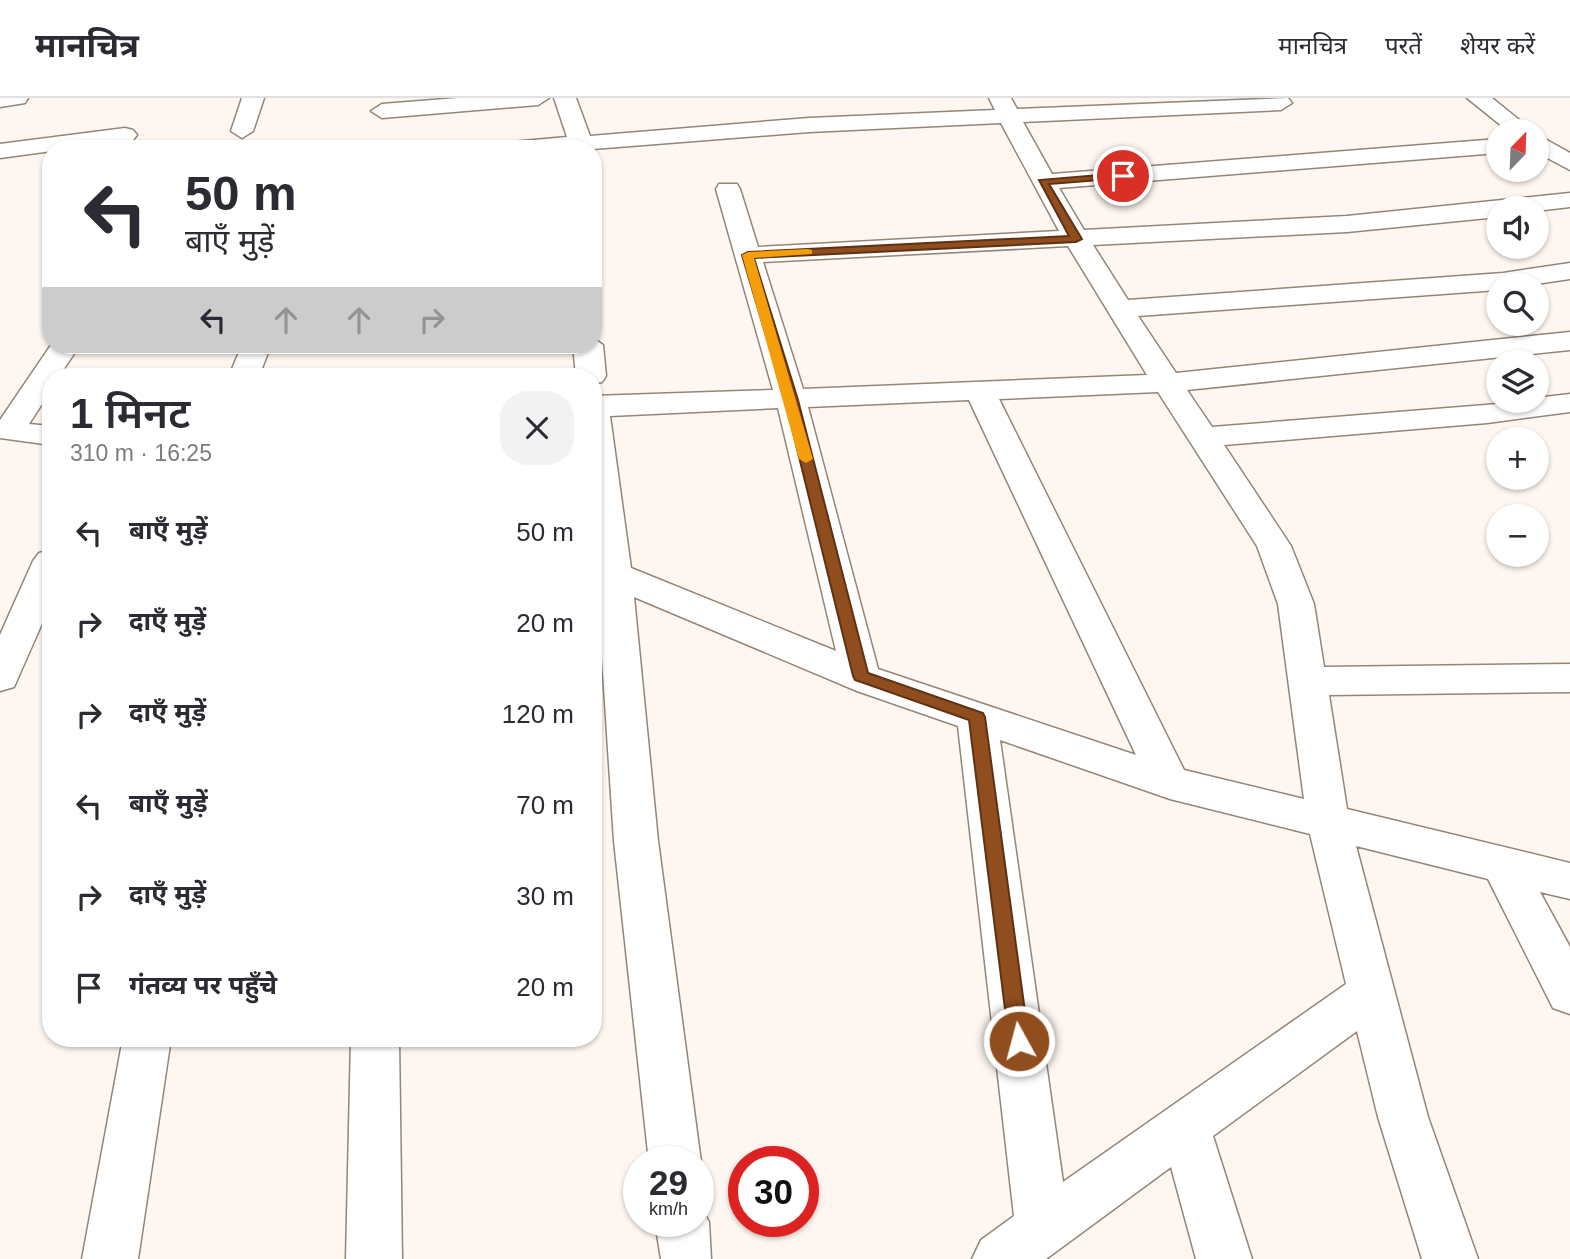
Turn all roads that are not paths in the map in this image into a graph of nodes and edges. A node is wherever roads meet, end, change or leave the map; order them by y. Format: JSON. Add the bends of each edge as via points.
{"nodes":[{"id":1,"x":17,"y":98,"type":"edge"},
{"id":2,"x":253,"y":98,"type":"edge"},
{"id":3,"x":538,"y":98,"type":"edge"},
{"id":4,"x":565,"y":98,"type":"edge"},
{"id":5,"x":1478,"y":98,"type":"edge"},
{"id":6,"x":0,"y":100,"type":"edge"},
{"id":7,"x":492,"y":100,"type":"edge"},
{"id":8,"x":371,"y":103,"type":"edge"},
{"id":9,"x":1281,"y":103,"type":"dead end"},
{"id":10,"x":1004,"y":106,"type":"edge"},
{"id":11,"x":1507,"y":119,"type":"edge"},
{"id":12,"x":242,"y":131,"type":"dead end"},
{"id":13,"x":125,"y":135,"type":"dead end"},
{"id":14,"x":86,"y":140,"type":"edge"},
{"id":15,"x":579,"y":140,"type":"edge"},
{"id":16,"x":602,"y":140,"type":"edge"},
{"id":17,"x":42,"y":146,"type":"edge"},
{"id":18,"x":1486,"y":147,"type":"edge"},
{"id":19,"x":1549,"y":149,"type":"edge"},
{"id":20,"x":0,"y":151,"type":"edge"},
{"id":21,"x":1570,"y":163,"type":"edge"},
{"id":22,"x":1043,"y":182,"type":"junction"},
{"id":23,"x":728,"y":189,"type":"dead end"},
{"id":24,"x":1570,"y":200,"type":"edge"},
{"id":25,"x":1549,"y":202,"type":"edge"},
{"id":26,"x":1486,"y":210,"type":"edge"},
{"id":27,"x":1076,"y":239,"type":"junction"},
{"id":28,"x":748,"y":255,"type":"junction"},
{"id":29,"x":1570,"y":271,"type":"edge"},
{"id":30,"x":1121,"y":309,"type":"junction"},
{"id":31,"x":1570,"y":341,"type":"edge"},
{"id":32,"x":42,"y":377,"type":"edge"},
{"id":33,"x":1169,"y":383,"type":"junction"},
{"id":34,"x":980,"y":391,"type":"junction"},
{"id":35,"x":791,"y":400,"type":"junction"},
{"id":36,"x":1570,"y":403,"type":"edge"},
{"id":37,"x":602,"y":406,"type":"edge"},
{"id":38,"x":4,"y":430,"type":"edge"},
{"id":39,"x":42,"y":435,"type":"edge"},
{"id":40,"x":1205,"y":438,"type":"junction"},
{"id":41,"x":602,"y":540,"type":"edge"},
{"id":42,"x":604,"y":570,"type":"edge"},
{"id":43,"x":42,"y":581,"type":"edge"},
{"id":44,"x":861,"y":676,"type":"junction"},
{"id":45,"x":0,"y":677,"type":"edge"},
{"id":46,"x":1570,"y":678,"type":"edge"},
{"id":47,"x":1308,"y":681,"type":"junction"},
{"id":48,"x":977,"y":717,"type":"junction"},
{"id":49,"x":1170,"y":783,"type":"junction"},
{"id":50,"x":1328,"y":822,"type":"junction"},
{"id":51,"x":1503,"y":865,"type":"junction"},
{"id":52,"x":1570,"y":881,"type":"edge"},
{"id":53,"x":1371,"y":993,"type":"junction"},
{"id":54,"x":1570,"y":993,"type":"edge"},
{"id":55,"x":145,"y":1047,"type":"edge"},
{"id":56,"x":375,"y":1047,"type":"edge"},
{"id":57,"x":1185,"y":1127,"type":"junction"},
{"id":58,"x":673,"y":1146,"type":"edge"},
{"id":59,"x":1043,"y":1230,"type":"junction"},
{"id":60,"x":100,"y":1257,"type":"edge"},
{"id":61,"x":374,"y":1259,"type":"edge"},
{"id":62,"x":1000,"y":1259,"type":"edge"},
{"id":63,"x":1224,"y":1259,"type":"edge"},
{"id":64,"x":1450,"y":1259,"type":"edge"}],
"edges":[{"from":1,"to":6,"type":"street"},
{"from":2,"to":12,"type":"street"},
{"from":3,"to":7,"type":"street"},
{"from":4,"to":15,"type":"street"},
{"from":5,"to":11,"type":"street"},
{"from":7,"to":8,"type":"street"},
{"from":9,"to":10,"type":"street"},
{"from":10,"to":16,"type":"street"},
{"from":10,"to":22,"type":"street"},
{"from":13,"to":14,"type":"street"},
{"from":17,"to":20,"type":"street"},
{"from":18,"to":22,"type":"street"},
{"from":19,"to":21,"type":"street"},
{"from":22,"to":27,"type":"street"},
{"from":23,"to":28,"type":"street"},
{"from":24,"to":25,"type":"street"},
{"from":26,"to":27,"type":"street","via":[[1379,222]]},
{"from":27,"to":28,"type":"street"},
{"from":27,"to":30,"type":"street"},
{"from":28,"to":35,"type":"street"},
{"from":29,"to":30,"type":"street","via":[[1503,281]]},
{"from":30,"to":33,"type":"street"},
{"from":31,"to":33,"type":"street"},
{"from":32,"to":38,"type":"street"},
{"from":33,"to":34,"type":"street"},
{"from":33,"to":40,"type":"street"},
{"from":34,"to":35,"type":"street"},
{"from":34,"to":49,"type":"street"},
{"from":35,"to":37,"type":"street"},
{"from":35,"to":44,"type":"street"},
{"from":36,"to":40,"type":"street"},
{"from":38,"to":39,"type":"street"},
{"from":40,"to":47,"type":"street","via":[[1279,558],[1296,604]]},
{"from":41,"to":42,"type":"street"},
{"from":42,"to":44,"type":"street"},
{"from":42,"to":58,"type":"street"},
{"from":43,"to":45,"type":"street"},
{"from":44,"to":48,"type":"street"},
{"from":46,"to":47,"type":"street"},
{"from":47,"to":50,"type":"street"},
{"from":48,"to":49,"type":"street"},
{"from":48,"to":59,"type":"street"},
{"from":49,"to":50,"type":"street"},
{"from":50,"to":51,"type":"street"},
{"from":50,"to":53,"type":"street"},
{"from":51,"to":52,"type":"street"},
{"from":51,"to":54,"type":"street"},
{"from":53,"to":57,"type":"street"},
{"from":53,"to":64,"type":"street","via":[[1403,1117]]},
{"from":55,"to":60,"type":"street"},
{"from":56,"to":61,"type":"street"},
{"from":57,"to":59,"type":"street"},
{"from":57,"to":63,"type":"street"},
{"from":59,"to":62,"type":"street"}]}
